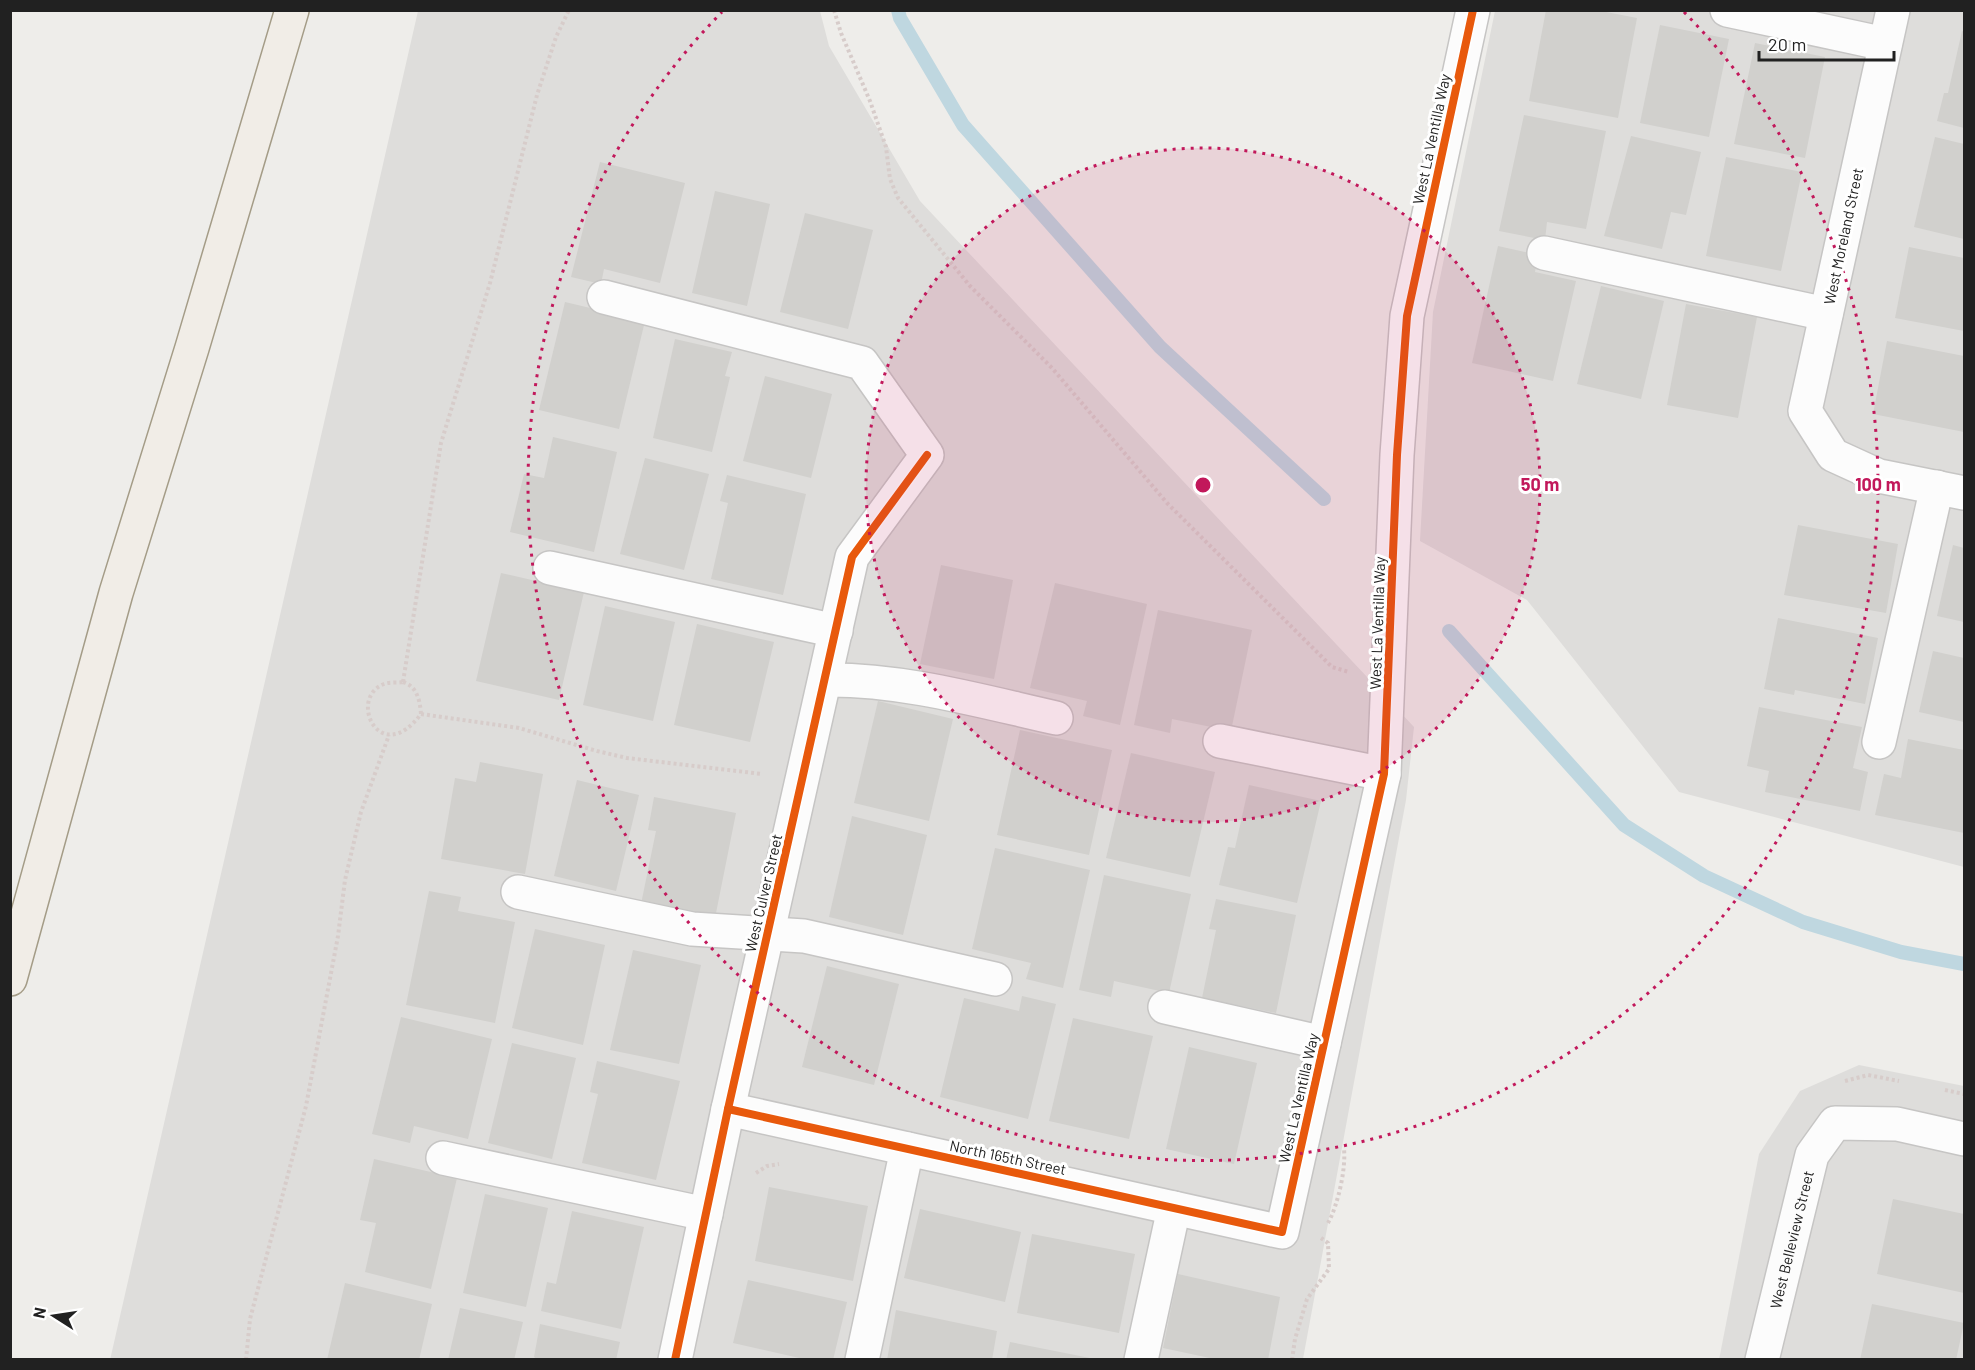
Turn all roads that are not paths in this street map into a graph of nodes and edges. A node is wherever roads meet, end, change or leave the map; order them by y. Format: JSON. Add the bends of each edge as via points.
{"nodes":[{"id":1,"x":292,"y":10,"type":"edge"},
{"id":2,"x":1473,"y":10,"type":"edge"},
{"id":3,"x":1727,"y":10,"type":"edge"},
{"id":4,"x":1893,"y":10,"type":"edge"},
{"id":5,"x":1885,"y":44,"type":"junction"},
{"id":6,"x":1544,"y":253,"type":"dead end"},
{"id":7,"x":604,"y":297,"type":"dead end"},
{"id":8,"x":1826,"y":314,"type":"junction"},
{"id":9,"x":1951,"y":490,"type":"edge"},
{"id":10,"x":550,"y":568,"type":"dead end"},
{"id":11,"x":836,"y":631,"type":"junction"},
{"id":12,"x":825,"y":680,"type":"junction"},
{"id":13,"x":1056,"y":718,"type":"dead end"},
{"id":14,"x":1220,"y":741,"type":"dead end"},
{"id":15,"x":1879,"y":742,"type":"dead end"},
{"id":16,"x":1384,"y":774,"type":"junction"},
{"id":17,"x":518,"y":892,"type":"dead end"},
{"id":18,"x":768,"y":933,"type":"junction"},
{"id":19,"x":10,"y":979,"type":"edge"},
{"id":20,"x":995,"y":979,"type":"dead end"},
{"id":21,"x":1165,"y":1007,"type":"dead end"},
{"id":22,"x":1324,"y":1043,"type":"junction"},
{"id":23,"x":728,"y":1109,"type":"junction"},
{"id":24,"x":1965,"y":1139,"type":"edge"},
{"id":25,"x":907,"y":1149,"type":"junction"},
{"id":26,"x":443,"y":1158,"type":"dead end"},
{"id":27,"x":1174,"y":1208,"type":"junction"},
{"id":28,"x":706,"y":1214,"type":"junction"},
{"id":29,"x":1282,"y":1232,"type":"joint"},
{"id":30,"x":675,"y":1359,"type":"edge"},
{"id":31,"x":862,"y":1359,"type":"edge"},
{"id":32,"x":1141,"y":1359,"type":"edge"},
{"id":33,"x":1762,"y":1359,"type":"edge"}],
"edges":[{"from":1,"to":19,"type":"main road","via":[[116,593]]},
{"from":2,"to":16,"type":"street","name":"West La Ventilla Way","via":[[1407,316],[1397,455]]},
{"from":3,"to":5,"type":"street"},
{"from":4,"to":5,"type":"street","name":"West Moreland Street"},
{"from":5,"to":8,"type":"street","name":"West Moreland Street"},
{"from":6,"to":8,"type":"street"},
{"from":7,"to":11,"type":"street","name":"West Culver Street","via":[[862,363],[927,455],[852,557]]},
{"from":8,"to":9,"type":"street","name":"West Moreland Street","via":[[1805,411],[1833,455],[1879,476]]},
{"from":9,"to":15,"type":"street"},
{"from":10,"to":11,"type":"street"},
{"from":11,"to":12,"type":"street","name":"West Culver Street"},
{"from":12,"to":13,"type":"street","via":[[860,680],[936,691]]},
{"from":12,"to":18,"type":"street","name":"West Culver Street"},
{"from":14,"to":16,"type":"street"},
{"from":16,"to":22,"type":"street","name":"West La Ventilla Way"},
{"from":17,"to":18,"type":"street","via":[[692,929]]},
{"from":18,"to":20,"type":"street","via":[[804,936]]},
{"from":18,"to":23,"type":"street","name":"West Culver Street"},
{"from":21,"to":22,"type":"street"},
{"from":22,"to":29,"type":"street","name":"West La Ventilla Way"},
{"from":23,"to":25,"type":"street","name":"North 165th Street"},
{"from":23,"to":28,"type":"street","name":"West Culver Street"},
{"from":24,"to":33,"type":"street","name":"West Belleview Street","via":[[1897,1124],[1835,1124],[1812,1155]]},
{"from":25,"to":27,"type":"street","name":"North 165th Street"},
{"from":25,"to":31,"type":"street"},
{"from":26,"to":28,"type":"street"},
{"from":27,"to":29,"type":"street","name":"North 165th Street"},
{"from":27,"to":32,"type":"street"},
{"from":28,"to":30,"type":"street","name":"West Culver Street"}]}
